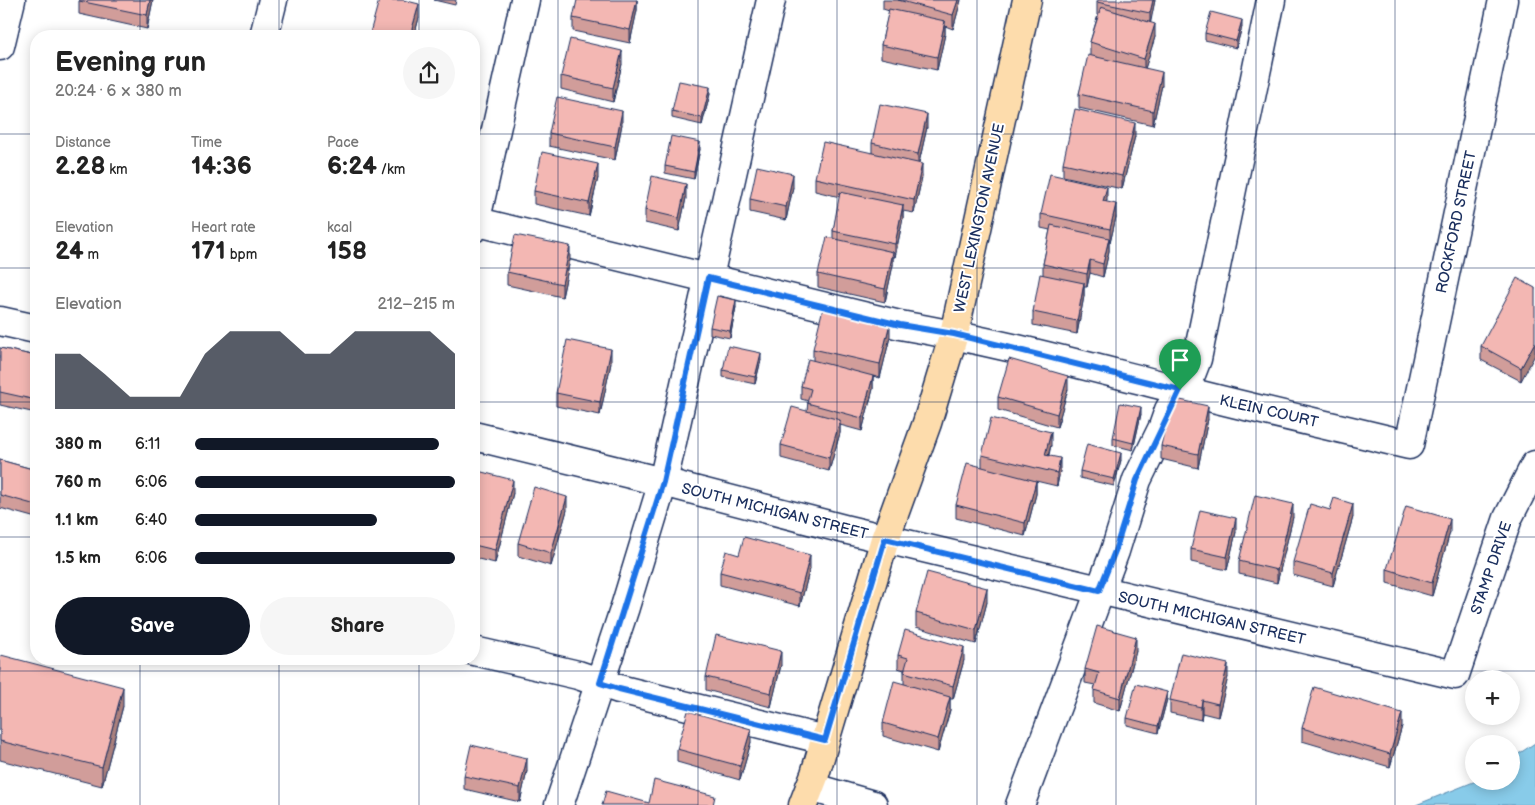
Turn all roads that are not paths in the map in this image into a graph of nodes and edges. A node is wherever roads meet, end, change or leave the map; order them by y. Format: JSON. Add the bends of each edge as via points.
{"nodes":[{"id":1,"x":11,"y":0,"type":"edge"},
{"id":2,"x":272,"y":0,"type":"edge"},
{"id":3,"x":525,"y":0,"type":"edge"},
{"id":4,"x":771,"y":0,"type":"edge"},
{"id":5,"x":1027,"y":0,"type":"edge"},
{"id":6,"x":1271,"y":0,"type":"edge"},
{"id":7,"x":1503,"y":0,"type":"edge"},
{"id":8,"x":265,"y":30,"type":"edge"},
{"id":9,"x":0,"y":46,"type":"edge"},
{"id":10,"x":480,"y":197,"type":"edge"},
{"id":11,"x":480,"y":224,"type":"edge"},
{"id":12,"x":708,"y":278,"type":"junction"},
{"id":13,"x":0,"y":321,"type":"edge"},
{"id":14,"x":30,"y":328,"type":"edge"},
{"id":15,"x":954,"y":334,"type":"junction"},
{"id":16,"x":1180,"y":390,"type":"junction"},
{"id":17,"x":480,"y":437,"type":"edge"},
{"id":18,"x":1409,"y":445,"type":"joint"},
{"id":19,"x":1535,"y":465,"type":"edge"},
{"id":20,"x":663,"y":482,"type":"junction"},
{"id":21,"x":885,"y":539,"type":"junction"},
{"id":22,"x":1099,"y":591,"type":"junction"},
{"id":23,"x":480,"y":652,"type":"edge"},
{"id":24,"x":1456,"y":675,"type":"joint"},
{"id":25,"x":600,"y":683,"type":"junction"},
{"id":26,"x":825,"y":740,"type":"junction"},
{"id":27,"x":807,"y":796,"type":"edge"},
{"id":28,"x":559,"y":805,"type":"edge"},
{"id":29,"x":873,"y":805,"type":"edge"},
{"id":30,"x":1020,"y":805,"type":"edge"}],
"edges":[{"from":1,"to":9,"type":"street"},
{"from":2,"to":8,"type":"street"},
{"from":3,"to":10,"type":"street"},
{"from":4,"to":12,"type":"street"},
{"from":5,"to":15,"type":"main road","name":"WEST LEXINGTON AVENUE"},
{"from":6,"to":16,"type":"street","via":[[1197,359]]},
{"from":7,"to":18,"type":"street","name":"ROCKFORD STREET"},
{"from":11,"to":12,"type":"street","name":"KLEIN COURT"},
{"from":12,"to":15,"type":"street","name":"KLEIN COURT","via":[[900,325]]},
{"from":12,"to":20,"type":"street"},
{"from":13,"to":14,"type":"street"},
{"from":15,"to":16,"type":"street","name":"KLEIN COURT"},
{"from":15,"to":21,"type":"main road","name":"WEST LEXINGTON AVENUE"},
{"from":16,"to":18,"type":"street","name":"KLEIN COURT"},
{"from":16,"to":22,"type":"street","via":[[1137,480]]},
{"from":17,"to":20,"type":"street","name":"SOUTH MICHIGAN STREET"},
{"from":19,"to":24,"type":"street","name":"STAMP DRIVE","via":[[1508,518]]},
{"from":20,"to":21,"type":"street","name":"SOUTH MICHIGAN STREET"},
{"from":20,"to":25,"type":"street"},
{"from":21,"to":22,"type":"street","name":"SOUTH MICHIGAN STREET"},
{"from":21,"to":26,"type":"main road","name":"WEST LEXINGTON AVENUE"},
{"from":22,"to":24,"type":"street","name":"SOUTH MICHIGAN STREET"},
{"from":22,"to":30,"type":"street"},
{"from":23,"to":25,"type":"street"},
{"from":25,"to":26,"type":"street"},
{"from":25,"to":28,"type":"street"},
{"from":26,"to":27,"type":"main road","name":"WEST LEXINGTON AVENUE"},
{"from":27,"to":29,"type":"street"}]}
